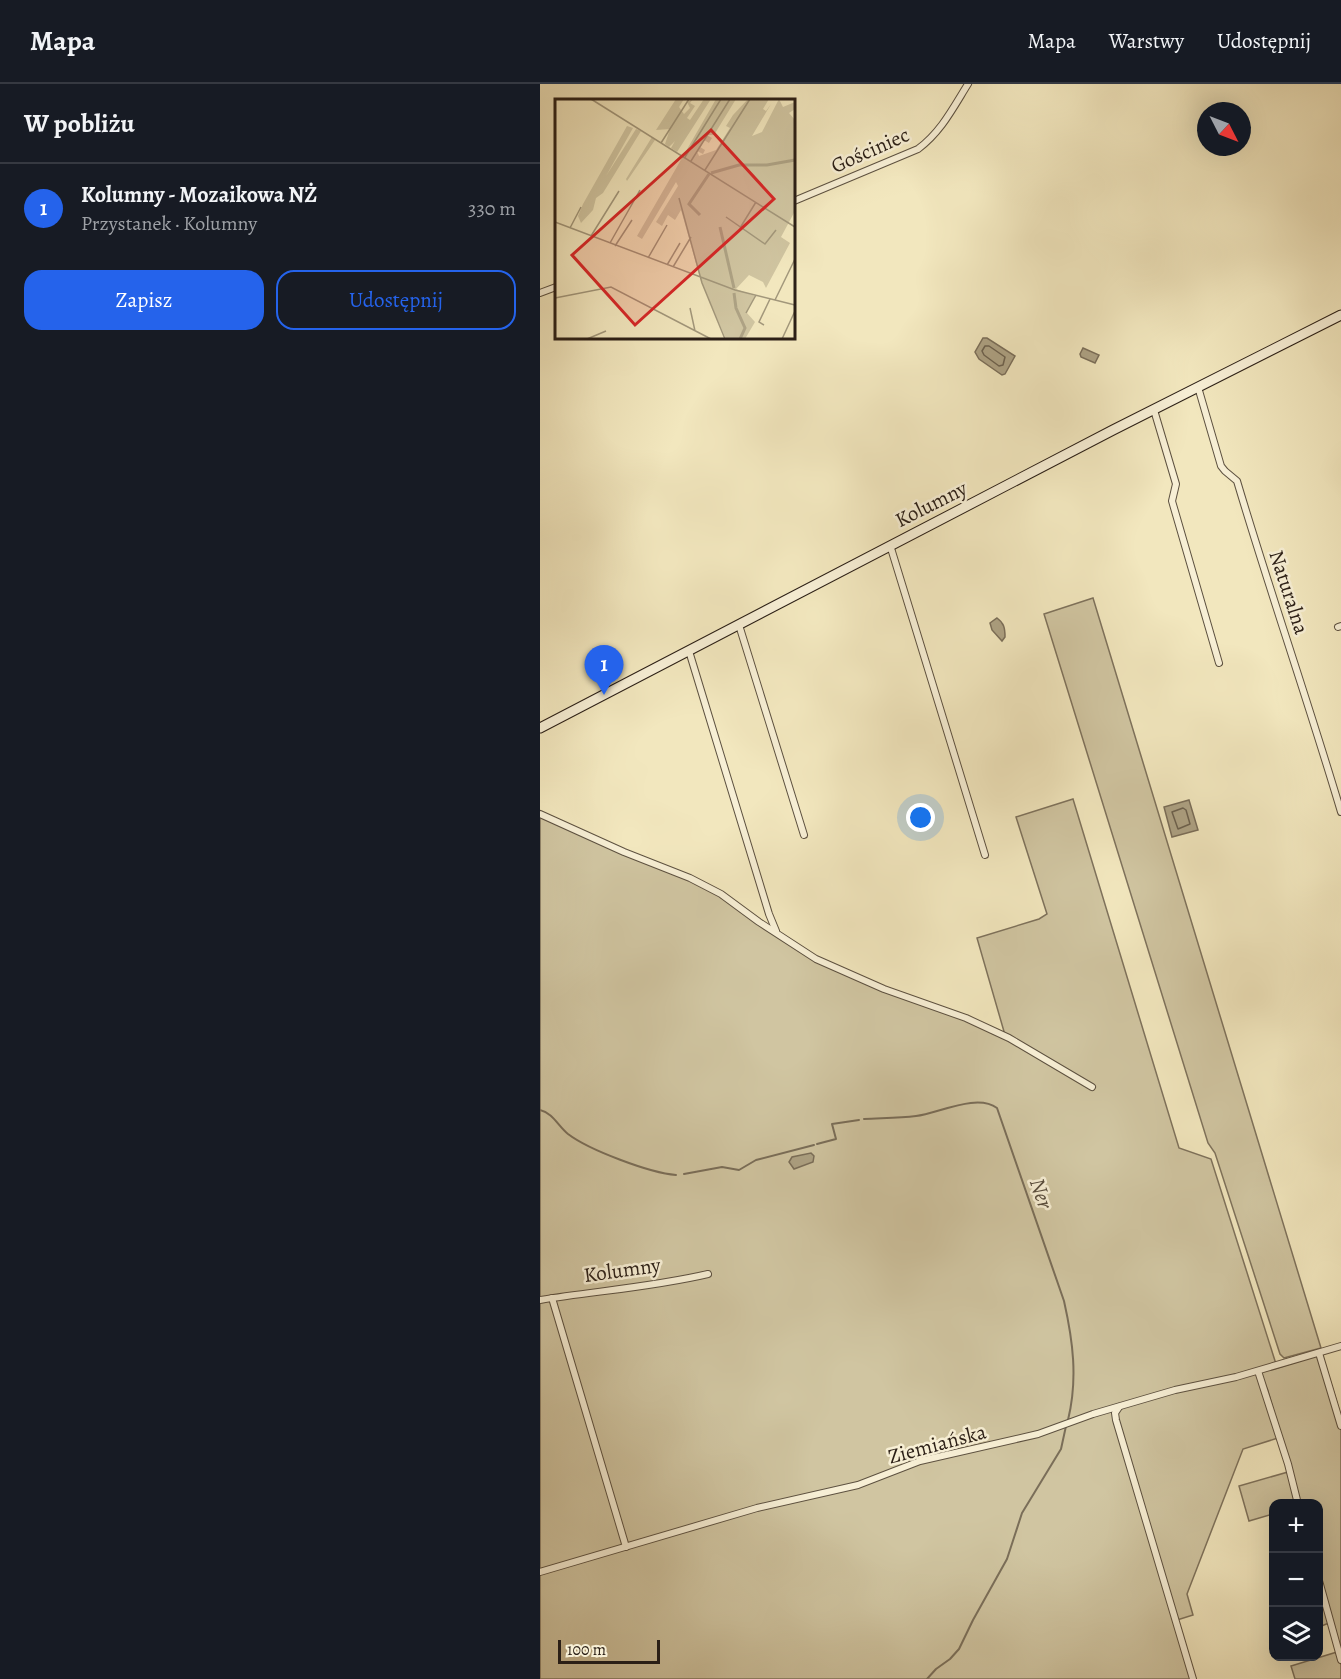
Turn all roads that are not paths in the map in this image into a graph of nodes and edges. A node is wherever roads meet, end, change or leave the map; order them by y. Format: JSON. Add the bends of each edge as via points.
{"nodes":[{"id":1,"x":968,"y":84,"type":"edge"},
{"id":2,"x":795,"y":201,"type":"edge"},
{"id":3,"x":555,"y":287,"type":"edge"},
{"id":4,"x":540,"y":293,"type":"edge"},
{"id":5,"x":1341,"y":315,"type":"edge"},
{"id":6,"x":1198,"y":387,"type":"junction"},
{"id":7,"x":1154,"y":410,"type":"junction"},
{"id":8,"x":890,"y":545,"type":"junction"},
{"id":9,"x":739,"y":625,"type":"junction"},
{"id":10,"x":689,"y":651,"type":"junction"},
{"id":11,"x":1219,"y":663,"type":"dead end"},
{"id":12,"x":540,"y":728,"type":"edge"},
{"id":13,"x":1341,"y":812,"type":"edge"},
{"id":14,"x":540,"y":813,"type":"edge"},
{"id":15,"x":804,"y":836,"type":"dead end"},
{"id":16,"x":985,"y":855,"type":"dead end"},
{"id":17,"x":777,"y":933,"type":"junction"},
{"id":18,"x":1092,"y":1087,"type":"dead end"},
{"id":19,"x":708,"y":1274,"type":"dead end"},
{"id":20,"x":552,"y":1298,"type":"junction"},
{"id":21,"x":540,"y":1300,"type":"edge"},
{"id":22,"x":1341,"y":1346,"type":"edge"},
{"id":23,"x":1319,"y":1353,"type":"junction"},
{"id":24,"x":1258,"y":1371,"type":"junction"},
{"id":25,"x":1119,"y":1407,"type":"junction"},
{"id":26,"x":1341,"y":1426,"type":"edge"},
{"id":27,"x":1297,"y":1499,"type":"edge"},
{"id":28,"x":626,"y":1547,"type":"junction"},
{"id":29,"x":540,"y":1572,"type":"edge"},
{"id":30,"x":1323,"y":1595,"type":"edge"},
{"id":31,"x":1341,"y":1660,"type":"edge"},
{"id":32,"x":1193,"y":1679,"type":"edge"}],
"edges":[{"from":1,"to":2,"type":"street","name":"Gościniec","via":[[942,125],[918,149]]},
{"from":3,"to":4,"type":"street"},
{"from":5,"to":6,"type":"street","name":"Kolumny"},
{"from":6,"to":7,"type":"street","name":"Kolumny"},
{"from":6,"to":13,"type":"street","name":"Naturalna","via":[[1221,466],[1238,481]]},
{"from":7,"to":8,"type":"street","name":"Kolumny"},
{"from":7,"to":11,"type":"street","via":[[1176,484],[1172,501]]},
{"from":8,"to":9,"type":"street","name":"Kolumny"},
{"from":8,"to":16,"type":"street"},
{"from":9,"to":10,"type":"street","name":"Kolumny"},
{"from":9,"to":15,"type":"street"},
{"from":10,"to":12,"type":"street","name":"Kolumny"},
{"from":10,"to":17,"type":"street"},
{"from":14,"to":17,"type":"street","via":[[690,878],[721,894]]},
{"from":17,"to":18,"type":"street","via":[[823,962],[1009,1038]]},
{"from":19,"to":20,"type":"street","name":"Kolumny"},
{"from":20,"to":21,"type":"street","name":"Kolumny"},
{"from":20,"to":28,"type":"street"},
{"from":22,"to":23,"type":"street","name":"Ziemiańska"},
{"from":23,"to":24,"type":"street","name":"Ziemiańska"},
{"from":23,"to":26,"type":"street"},
{"from":24,"to":25,"type":"street","name":"Ziemiańska"},
{"from":24,"to":27,"type":"street"},
{"from":25,"to":28,"type":"street","name":"Ziemiańska","via":[[1038,1434],[920,1461],[858,1485],[757,1508]]},
{"from":25,"to":32,"type":"street","via":[[1116,1420]]},
{"from":28,"to":29,"type":"street","name":"Ziemiańska"},
{"from":30,"to":31,"type":"street"}]}
